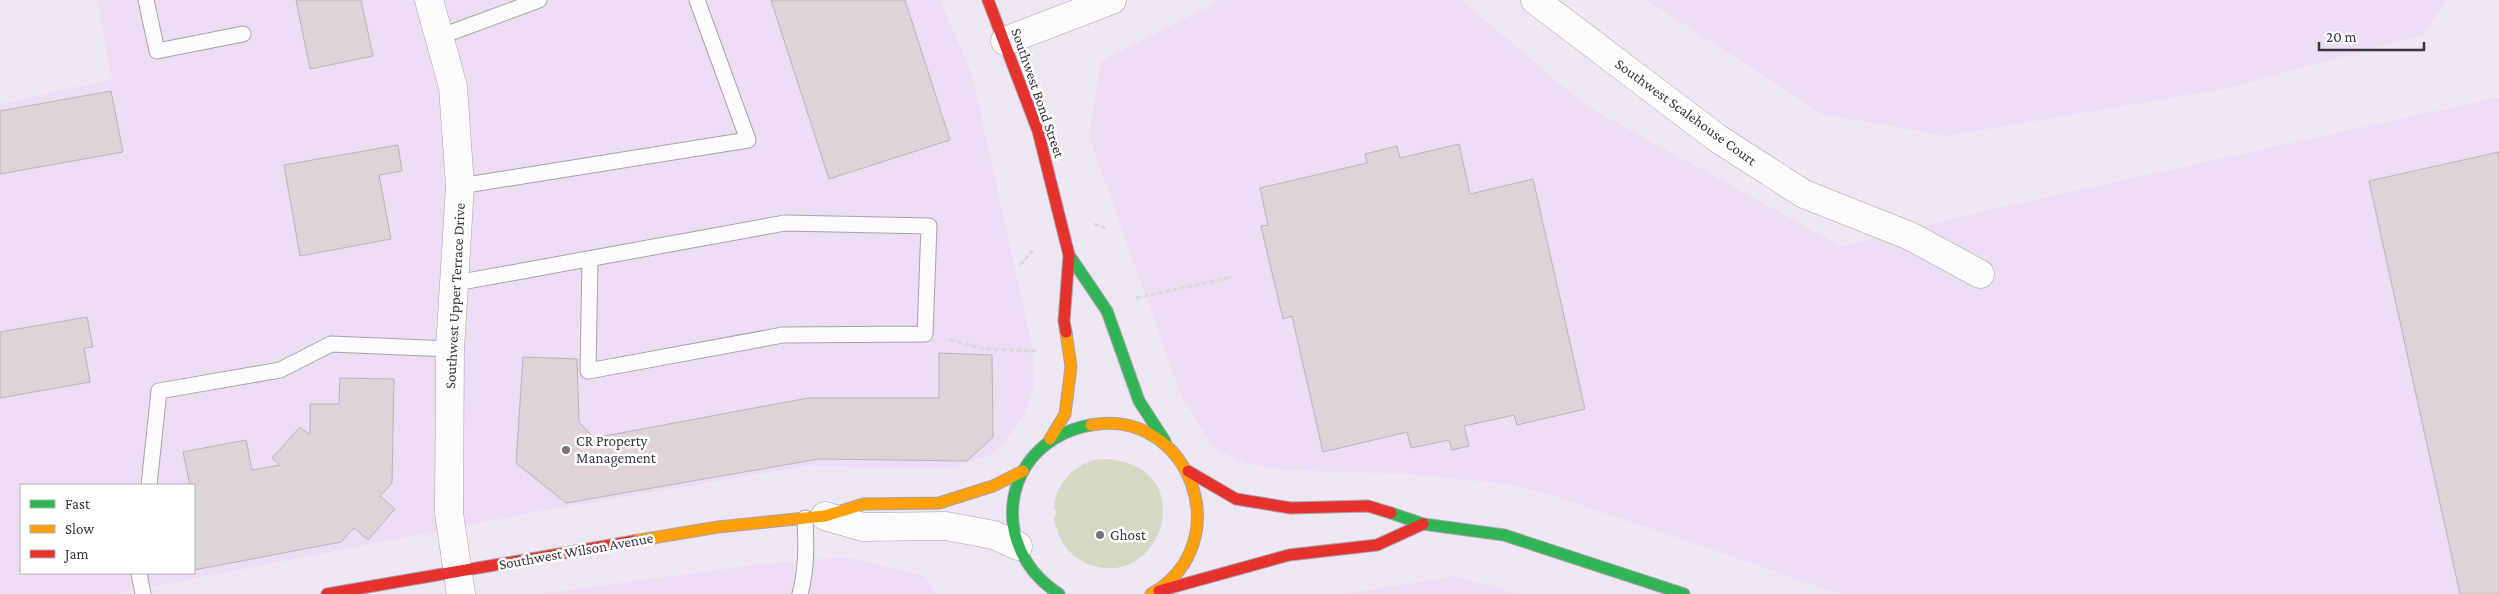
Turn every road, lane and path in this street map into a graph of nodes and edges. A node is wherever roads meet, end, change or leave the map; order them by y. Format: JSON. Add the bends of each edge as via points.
{"nodes":[{"id":1,"x":146,"y":0,"type":"edge"},
{"id":2,"x":429,"y":0,"type":"edge"},
{"id":3,"x":539,"y":0,"type":"edge"},
{"id":4,"x":696,"y":0,"type":"edge"},
{"id":5,"x":988,"y":0,"type":"edge"},
{"id":6,"x":1112,"y":0,"type":"edge"},
{"id":7,"x":1535,"y":0,"type":"edge"},
{"id":8,"x":243,"y":34,"type":"dead end"},
{"id":9,"x":438,"y":38,"type":"junction"},
{"id":10,"x":1006,"y":41,"type":"junction"},
{"id":11,"x":460,"y":186,"type":"junction"},
{"id":12,"x":1069,"y":255,"type":"junction"},
{"id":13,"x":590,"y":260,"type":"junction"},
{"id":14,"x":1980,"y":274,"type":"dead end"},
{"id":15,"x":1232,"y":277,"type":"dead end"},
{"id":16,"x":456,"y":283,"type":"junction"},
{"id":17,"x":1133,"y":298,"type":"dead end"},
{"id":18,"x":925,"y":334,"type":"junction"},
{"id":19,"x":450,"y":349,"type":"junction"},
{"id":20,"x":1040,"y":351,"type":"dead end"},
{"id":21,"x":1050,"y":439,"type":"junction"},
{"id":22,"x":1166,"y":444,"type":"junction"},
{"id":23,"x":1023,"y":470,"type":"junction"},
{"id":24,"x":1188,"y":471,"type":"junction"},
{"id":25,"x":148,"y":484,"type":"edge"},
{"id":26,"x":815,"y":517,"type":"junction"},
{"id":27,"x":1422,"y":524,"type":"junction"},
{"id":28,"x":1018,"y":546,"type":"junction"},
{"id":29,"x":139,"y":574,"type":"edge"},
{"id":30,"x":459,"y":582,"type":"edge"},
{"id":31,"x":1153,"y":593,"type":"edge"},
{"id":32,"x":143,"y":594,"type":"edge"},
{"id":33,"x":327,"y":594,"type":"edge"},
{"id":34,"x":800,"y":594,"type":"edge"},
{"id":35,"x":1059,"y":594,"type":"edge"},
{"id":36,"x":1684,"y":594,"type":"edge"}],
"edges":[{"from":1,"to":8,"type":"lane","via":[[157,51]]},
{"from":2,"to":9,"type":"street","name":"Southwest Upper Terrace Drive"},
{"from":3,"to":9,"type":"lane"},
{"from":4,"to":11,"type":"lane","via":[[748,140]]},
{"from":5,"to":10,"type":"street","name":"Southwest Bond Street"},
{"from":6,"to":10,"type":"street"},
{"from":7,"to":14,"type":"street","name":"Southwest Scalehouse Court","via":[[1717,138],[1804,194],[1910,236]]},
{"from":9,"to":11,"type":"street","name":"Southwest Upper Terrace Drive","via":[[453,88]]},
{"from":10,"to":12,"type":"street","name":"Southwest Bond Street","via":[[1038,132]]},
{"from":11,"to":16,"type":"street","name":"Southwest Upper Terrace Drive"},
{"from":12,"to":21,"type":"street","name":"Southwest Bond Street","via":[[1064,321],[1071,368],[1065,414]]},
{"from":12,"to":22,"type":"street","name":"Southwest Bond Street","via":[[1107,311],[1139,401]]},
{"from":13,"to":16,"type":"lane"},
{"from":13,"to":18,"type":"lane","via":[[785,223],[929,226]]},
{"from":13,"to":18,"type":"lane","via":[[588,371],[783,335]]},
{"from":15,"to":17,"type":"path"},
{"from":16,"to":19,"type":"street","name":"Southwest Upper Terrace Drive"},
{"from":18,"to":20,"type":"path","via":[[984,349]]},
{"from":19,"to":25,"type":"lane","via":[[331,344],[280,370],[159,391]]},
{"from":19,"to":30,"type":"street","name":"Southwest Upper Terrace Drive","via":[[448,513]]},
{"from":21,"to":22,"type":"street","via":[[1078,426],[1109,421],[1140,428]]},
{"from":21,"to":23,"type":"street"},
{"from":22,"to":24,"type":"street"},
{"from":23,"to":26,"type":"street","name":"Southwest Wilson Avenue","via":[[993,486],[939,503],[864,504]]},
{"from":23,"to":28,"type":"street","via":[[1014,495],[1012,521]]},
{"from":24,"to":27,"type":"street","via":[[1236,499],[1291,508],[1368,506]]},
{"from":24,"to":31,"type":"street","via":[[1197,497],[1198,525],[1190,552],[1176,575]]},
{"from":26,"to":28,"type":"street","name":"Southwest Wilson Avenue","via":[[863,527],[946,526],[994,534]]},
{"from":26,"to":30,"type":"street","name":"Southwest Wilson Avenue","via":[[718,527]]},
{"from":26,"to":34,"type":"lane"},
{"from":27,"to":31,"type":"street","via":[[1377,545],[1289,554]]},
{"from":27,"to":36,"type":"street","via":[[1504,535]]},
{"from":28,"to":35,"type":"street","via":[[1038,584]]},
{"from":29,"to":32,"type":"lane"},
{"from":30,"to":33,"type":"street","name":"Southwest Wilson Avenue"}]}
